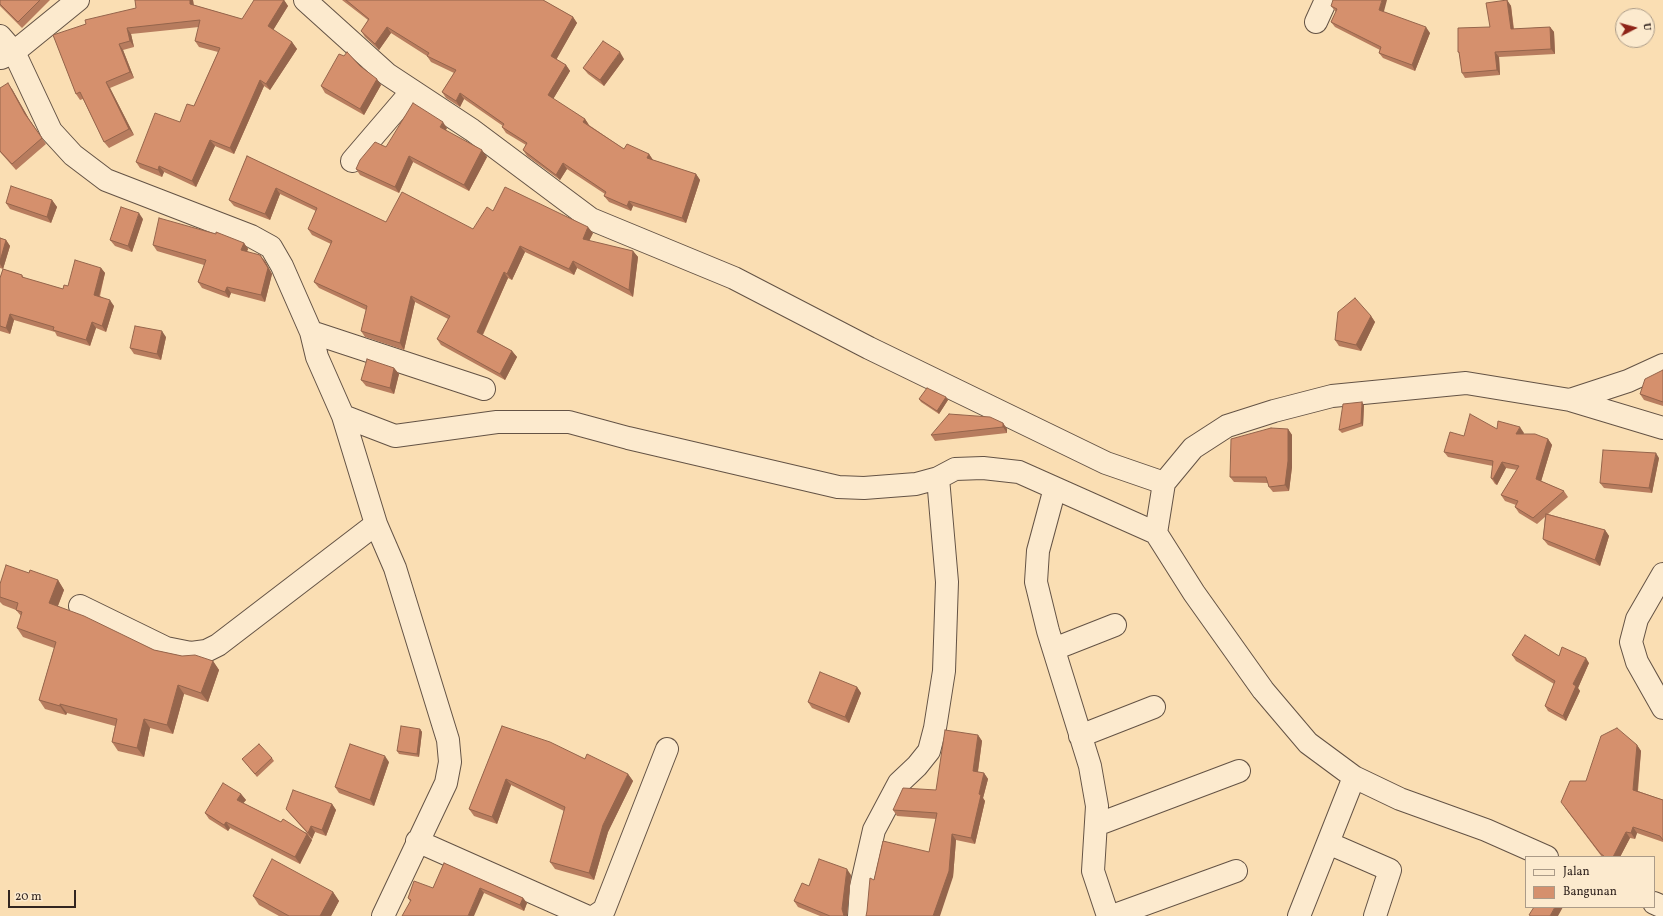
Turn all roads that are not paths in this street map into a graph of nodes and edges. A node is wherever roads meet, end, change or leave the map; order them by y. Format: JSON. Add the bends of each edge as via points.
{"nodes":[{"id":1,"x":78,"y":0,"type":"edge"},
{"id":2,"x":305,"y":0,"type":"edge"},
{"id":3,"x":1326,"y":0,"type":"edge"},
{"id":4,"x":1316,"y":22,"type":"dead end"},
{"id":5,"x":4,"y":49,"type":"edge"},
{"id":6,"x":412,"y":91,"type":"junction"},
{"id":7,"x":352,"y":161,"type":"dead end"},
{"id":8,"x":311,"y":332,"type":"junction"},
{"id":9,"x":1663,"y":365,"type":"edge"},
{"id":10,"x":484,"y":389,"type":"dead end"},
{"id":11,"x":1570,"y":400,"type":"junction"},
{"id":12,"x":343,"y":416,"type":"junction"},
{"id":13,"x":1663,"y":428,"type":"edge"},
{"id":14,"x":938,"y":478,"type":"junction"},
{"id":15,"x":1164,"y":483,"type":"junction"},
{"id":16,"x":1055,"y":488,"type":"junction"},
{"id":17,"x":376,"y":524,"type":"junction"},
{"id":18,"x":1156,"y":533,"type":"junction"},
{"id":19,"x":1663,"y":574,"type":"edge"},
{"id":20,"x":80,"y":606,"type":"dead end"},
{"id":21,"x":1115,"y":625,"type":"dead end"},
{"id":22,"x":1054,"y":649,"type":"junction"},
{"id":23,"x":1154,"y":707,"type":"dead end"},
{"id":24,"x":1663,"y":708,"type":"edge"},
{"id":25,"x":1080,"y":736,"type":"junction"},
{"id":26,"x":667,"y":749,"type":"dead end"},
{"id":27,"x":1239,"y":771,"type":"dead end"},
{"id":28,"x":1354,"y":777,"type":"junction"},
{"id":29,"x":1096,"y":825,"type":"junction"},
{"id":30,"x":417,"y":841,"type":"junction"},
{"id":31,"x":1328,"y":843,"type":"junction"},
{"id":32,"x":1545,"y":856,"type":"edge"},
{"id":33,"x":1236,"y":871,"type":"dead end"},
{"id":34,"x":383,"y":916,"type":"edge"},
{"id":35,"x":586,"y":916,"type":"edge"},
{"id":36,"x":595,"y":916,"type":"edge"},
{"id":37,"x":858,"y":916,"type":"edge"},
{"id":38,"x":1108,"y":916,"type":"edge"},
{"id":39,"x":1112,"y":916,"type":"edge"},
{"id":40,"x":1299,"y":916,"type":"edge"},
{"id":41,"x":1375,"y":916,"type":"edge"}],
"edges":[{"from":1,"to":5,"type":"street"},
{"from":2,"to":6,"type":"street","via":[[387,74]]},
{"from":3,"to":4,"type":"street"},
{"from":5,"to":8,"type":"street","via":[[51,131],[73,155],[106,180],[251,236],[271,247]]},
{"from":6,"to":7,"type":"street"},
{"from":6,"to":15,"type":"street","via":[[472,130],[591,219],[734,278],[869,348],[1106,463]]},
{"from":8,"to":10,"type":"street"},
{"from":8,"to":12,"type":"street","via":[[317,358]]},
{"from":9,"to":11,"type":"street","via":[[1628,381]]},
{"from":11,"to":13,"type":"street"},
{"from":11,"to":15,"type":"street","via":[[1466,383],[1332,396],[1274,410],[1227,426],[1193,448]]},
{"from":12,"to":14,"type":"street","via":[[395,436],[497,422],[569,422],[838,487],[916,484]]},
{"from":12,"to":17,"type":"street"},
{"from":14,"to":16,"type":"street","via":[[955,469],[984,468],[1019,472]]},
{"from":14,"to":37,"type":"street","via":[[947,582],[944,671],[935,728],[929,751],[899,783],[874,830],[861,887]]},
{"from":15,"to":18,"type":"street"},
{"from":16,"to":18,"type":"street"},
{"from":16,"to":22,"type":"street","via":[[1038,551],[1036,582]]},
{"from":17,"to":20,"type":"street","via":[[218,645],[206,651],[191,653],[166,648]]},
{"from":17,"to":30,"type":"street","via":[[395,568],[448,740],[450,762],[446,783]]},
{"from":18,"to":28,"type":"street","via":[[1194,594],[1263,690],[1308,743]]},
{"from":19,"to":24,"type":"street","via":[[1637,619],[1631,642],[1637,662]]},
{"from":21,"to":22,"type":"street"},
{"from":22,"to":25,"type":"street"},
{"from":23,"to":25,"type":"street"},
{"from":25,"to":29,"type":"street","via":[[1090,766],[1097,806]]},
{"from":26,"to":36,"type":"street","via":[[604,910]]},
{"from":27,"to":29,"type":"street"},
{"from":28,"to":31,"type":"street"},
{"from":28,"to":32,"type":"street","via":[[1400,799],[1486,830]]},
{"from":29,"to":38,"type":"street","via":[[1093,871]]},
{"from":30,"to":34,"type":"street"},
{"from":30,"to":35,"type":"street"},
{"from":31,"to":40,"type":"street"},
{"from":31,"to":41,"type":"street","via":[[1390,870]]},
{"from":33,"to":39,"type":"street"}]}
